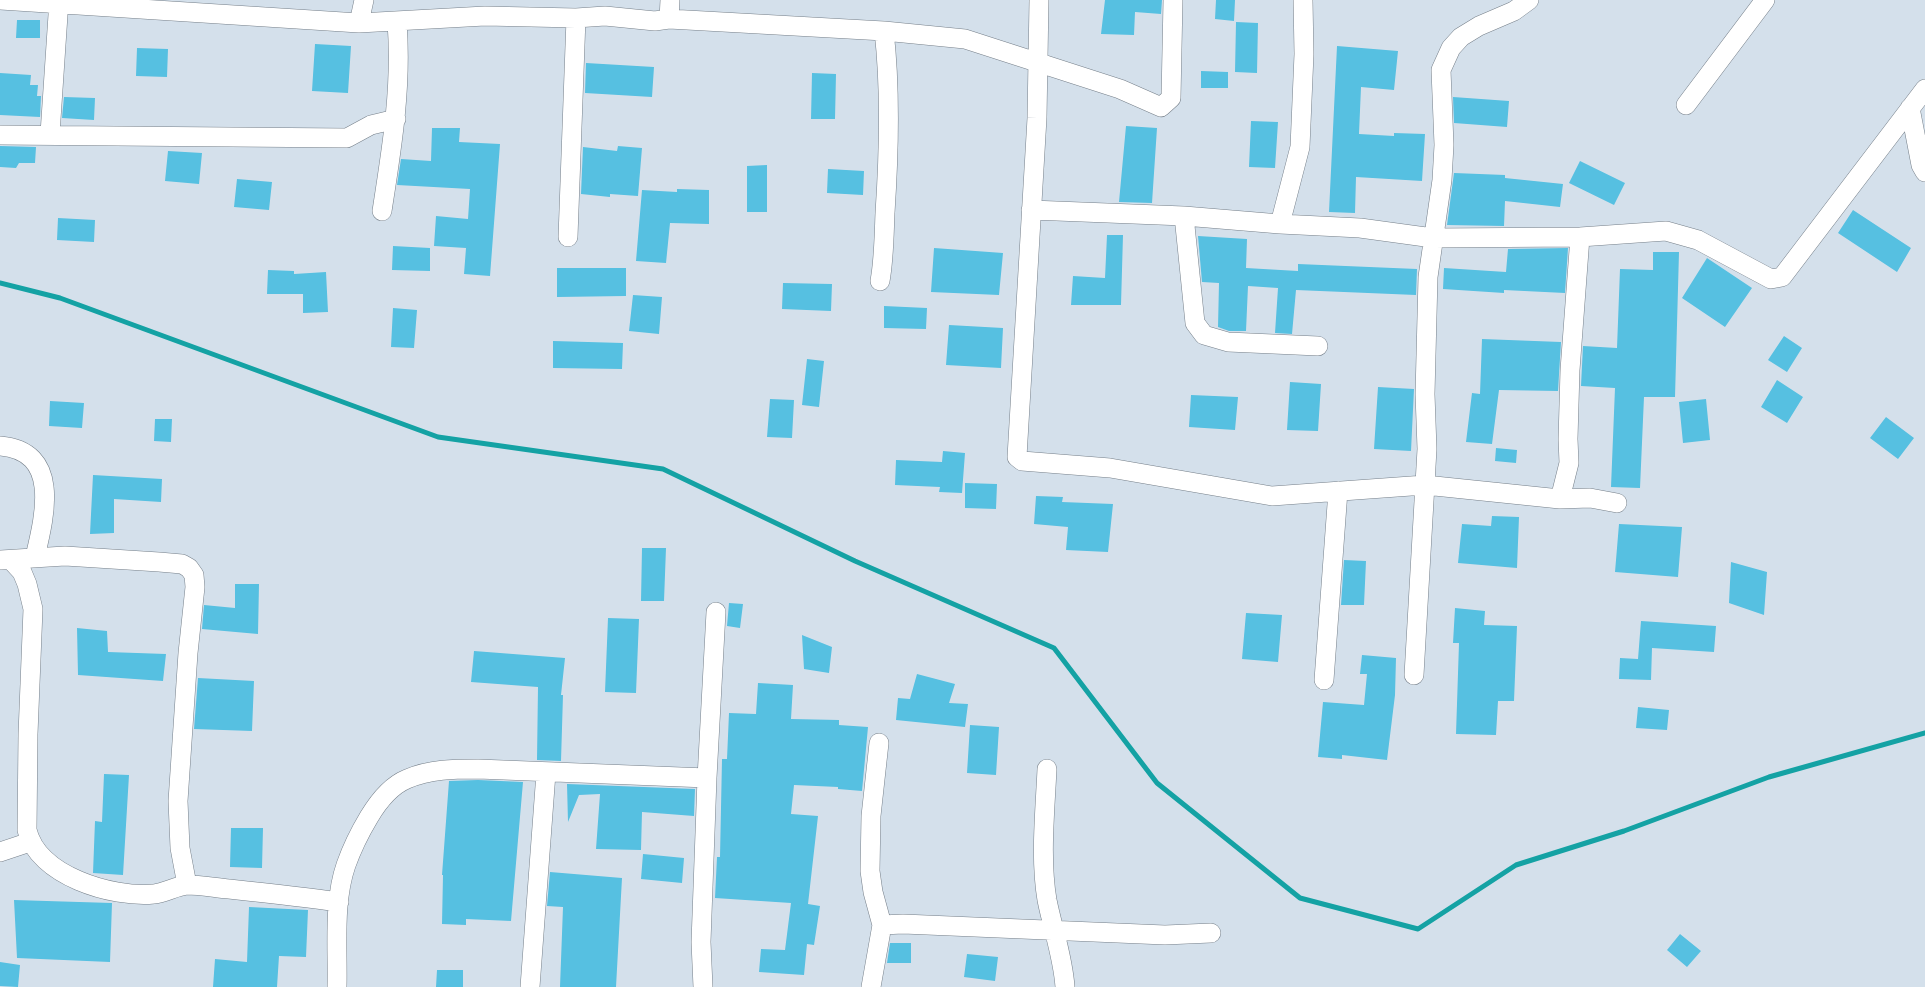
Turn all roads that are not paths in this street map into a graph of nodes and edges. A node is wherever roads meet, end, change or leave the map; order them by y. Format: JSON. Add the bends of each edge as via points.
{"nodes":[{"id":1,"x":0,"y":0,"type":"edge"},
{"id":2,"x":364,"y":0,"type":"edge"},
{"id":3,"x":1039,"y":0,"type":"edge"},
{"id":4,"x":1173,"y":0,"type":"edge"},
{"id":5,"x":1303,"y":0,"type":"edge"},
{"id":6,"x":1529,"y":0,"type":"edge"},
{"id":7,"x":1765,"y":0,"type":"edge"},
{"id":8,"x":59,"y":1,"type":"edge"},
{"id":9,"x":670,"y":9,"type":"edge"},
{"id":10,"x":576,"y":18,"type":"junction"},
{"id":11,"x":397,"y":22,"type":"junction"},
{"id":12,"x":359,"y":23,"type":"junction"},
{"id":13,"x":884,"y":31,"type":"junction"},
{"id":14,"x":1038,"y":62,"type":"junction"},
{"id":15,"x":1925,"y":89,"type":"edge"},
{"id":16,"x":1686,"y":105,"type":"dead end"},
{"id":17,"x":1910,"y":108,"type":"junction"},
{"id":18,"x":396,"y":119,"type":"junction"},
{"id":19,"x":50,"y":134,"type":"junction"},
{"id":20,"x":0,"y":135,"type":"edge"},
{"id":21,"x":1925,"y":172,"type":"edge"},
{"id":22,"x":382,"y":210,"type":"dead end"},
{"id":23,"x":1032,"y":210,"type":"junction"},
{"id":24,"x":1184,"y":216,"type":"junction"},
{"id":25,"x":1280,"y":224,"type":"junction"},
{"id":26,"x":1580,"y":236,"type":"junction"},
{"id":27,"x":568,"y":237,"type":"dead end"},
{"id":28,"x":1433,"y":238,"type":"junction"},
{"id":29,"x":880,"y":282,"type":"dead end"},
{"id":30,"x":1318,"y":346,"type":"dead end"},
{"id":31,"x":0,"y":446,"type":"edge"},
{"id":32,"x":1425,"y":485,"type":"junction"},
{"id":33,"x":1338,"y":491,"type":"junction"},
{"id":34,"x":1560,"y":499,"type":"junction"},
{"id":35,"x":1617,"y":503,"type":"dead end"},
{"id":36,"x":35,"y":557,"type":"junction"},
{"id":37,"x":5,"y":560,"type":"edge"},
{"id":38,"x":716,"y":612,"type":"dead end"},
{"id":39,"x":1414,"y":675,"type":"dead end"},
{"id":40,"x":1324,"y":680,"type":"dead end"},
{"id":41,"x":879,"y":743,"type":"dead end"},
{"id":42,"x":1047,"y":769,"type":"dead end"},
{"id":43,"x":546,"y":773,"type":"junction"},
{"id":44,"x":707,"y":778,"type":"junction"},
{"id":45,"x":30,"y":842,"type":"junction"},
{"id":46,"x":0,"y":852,"type":"edge"},
{"id":47,"x":187,"y":885,"type":"junction"},
{"id":48,"x":339,"y":902,"type":"junction"},
{"id":49,"x":882,"y":925,"type":"junction"},
{"id":50,"x":1055,"y":930,"type":"junction"},
{"id":51,"x":1211,"y":933,"type":"dead end"},
{"id":52,"x":337,"y":987,"type":"edge"},
{"id":53,"x":530,"y":987,"type":"edge"},
{"id":54,"x":702,"y":987,"type":"edge"},
{"id":55,"x":871,"y":987,"type":"edge"},
{"id":56,"x":1065,"y":987,"type":"edge"}],
"edges":[{"from":1,"to":8,"type":"street"},
{"from":2,"to":12,"type":"street"},
{"from":3,"to":14,"type":"street"},
{"from":4,"to":14,"type":"street","via":[[1171,98],[1161,107],[1120,89]]},
{"from":5,"to":25,"type":"street","via":[[1300,147]]},
{"from":6,"to":28,"type":"street","via":[[1461,37],[1450,48],[1441,70],[1444,145]]},
{"from":7,"to":16,"type":"street"},
{"from":8,"to":12,"type":"street"},
{"from":8,"to":19,"type":"street"},
{"from":9,"to":10,"type":"street","via":[[655,21],[605,16]]},
{"from":9,"to":13,"type":"street"},
{"from":10,"to":11,"type":"street","via":[[485,16]]},
{"from":10,"to":27,"type":"street"},
{"from":11,"to":12,"type":"street"},
{"from":11,"to":18,"type":"street"},
{"from":13,"to":14,"type":"street","via":[[965,40]]},
{"from":13,"to":29,"type":"street","via":[[889,151]]},
{"from":14,"to":23,"type":"street"},
{"from":15,"to":17,"type":"street"},
{"from":17,"to":21,"type":"street"},
{"from":17,"to":26,"type":"street","via":[[1782,278],[1771,279],[1698,240],[1666,231]]},
{"from":18,"to":19,"type":"street","via":[[371,125],[347,138]]},
{"from":18,"to":22,"type":"street"},
{"from":19,"to":20,"type":"street"},
{"from":23,"to":24,"type":"street"},
{"from":23,"to":33,"type":"street","via":[[1017,457],[1022,461],[1110,468],[1272,496]]},
{"from":24,"to":25,"type":"street"},
{"from":24,"to":30,"type":"street","via":[[1195,323],[1204,335],[1228,342]]},
{"from":25,"to":28,"type":"street","via":[[1360,228]]},
{"from":26,"to":28,"type":"street"},
{"from":26,"to":34,"type":"street","via":[[1570,370],[1569,463]]},
{"from":28,"to":32,"type":"street","via":[[1428,277]]},
{"from":31,"to":36,"type":"street","via":[[27,453],[42,475],[44,523]]},
{"from":32,"to":33,"type":"street"},
{"from":32,"to":34,"type":"street"},
{"from":32,"to":39,"type":"street"},
{"from":33,"to":40,"type":"street"},
{"from":34,"to":35,"type":"street","via":[[1590,498]]},
{"from":36,"to":37,"type":"street"},
{"from":36,"to":47,"type":"street","via":[[182,564],[194,576],[178,801],[180,848]]},
{"from":37,"to":45,"type":"street","via":[[22,572],[33,609],[27,809]]},
{"from":38,"to":44,"type":"street"},
{"from":41,"to":49,"type":"street","via":[[871,816],[870,871]]},
{"from":42,"to":50,"type":"street","via":[[1045,864],[1047,900]]},
{"from":43,"to":44,"type":"street"},
{"from":43,"to":48,"type":"street","via":[[444,770],[406,780],[394,787],[376,806],[362,829],[345,866]]},
{"from":43,"to":53,"type":"street"},
{"from":44,"to":54,"type":"street"},
{"from":45,"to":46,"type":"street"},
{"from":45,"to":47,"type":"street","via":[[48,863],[91,886],[154,894]]},
{"from":47,"to":48,"type":"street"},
{"from":48,"to":52,"type":"street"},
{"from":49,"to":50,"type":"street"},
{"from":49,"to":55,"type":"street"},
{"from":50,"to":51,"type":"street","via":[[1165,935]]},
{"from":50,"to":56,"type":"street"}]}
